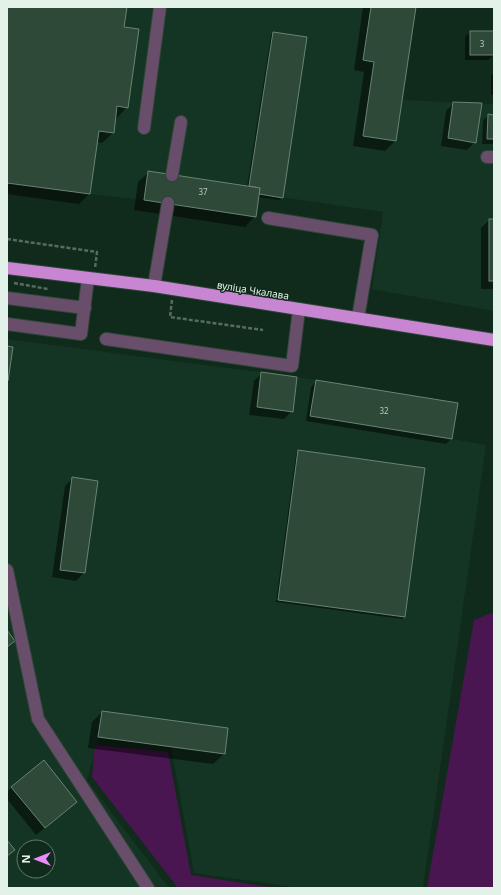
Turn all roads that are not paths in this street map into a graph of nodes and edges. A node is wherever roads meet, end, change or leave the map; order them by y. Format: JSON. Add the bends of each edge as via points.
{"nodes":[{"id":1,"x":160,"y":7,"type":"edge"},
{"id":2,"x":181,"y":122,"type":"dead end"},
{"id":3,"x":144,"y":128,"type":"dead end"},
{"id":4,"x":172,"y":175,"type":"tunnel mouth"},
{"id":5,"x":168,"y":203,"type":"tunnel mouth"},
{"id":6,"x":268,"y":218,"type":"dead end"},
{"id":7,"x":7,"y":268,"type":"edge"},
{"id":8,"x":91,"y":274,"type":"junction"},
{"id":9,"x":154,"y":286,"type":"junction"},
{"id":10,"x":7,"y":298,"type":"edge"},
{"id":11,"x":85,"y":308,"type":"junction"},
{"id":12,"x":299,"y":309,"type":"junction"},
{"id":13,"x":358,"y":318,"type":"junction"},
{"id":14,"x":7,"y":324,"type":"edge"},
{"id":15,"x":106,"y":339,"type":"dead end"},
{"id":16,"x":494,"y":340,"type":"edge"},
{"id":17,"x":7,"y":570,"type":"edge"},
{"id":18,"x":148,"y":888,"type":"edge"}],
"edges":[{"from":1,"to":3,"type":"lane"},
{"from":2,"to":4,"type":"lane"},
{"from":5,"to":9,"type":"lane"},
{"from":6,"to":13,"type":"lane","via":[[372,235]]},
{"from":7,"to":8,"type":"highway","name":"вуліца Чкалава"},
{"from":8,"to":9,"type":"highway","name":"вуліца Чкалава"},
{"from":8,"to":11,"type":"lane"},
{"from":9,"to":12,"type":"highway","name":"вуліца Чкалава"},
{"from":10,"to":11,"type":"lane"},
{"from":11,"to":14,"type":"lane","via":[[81,334]]},
{"from":12,"to":13,"type":"highway","name":"вуліца Чкалава"},
{"from":12,"to":15,"type":"lane","via":[[292,366]]},
{"from":13,"to":16,"type":"highway","name":"вуліца Чкалава"},
{"from":17,"to":18,"type":"lane","via":[[38,719]]}]}
